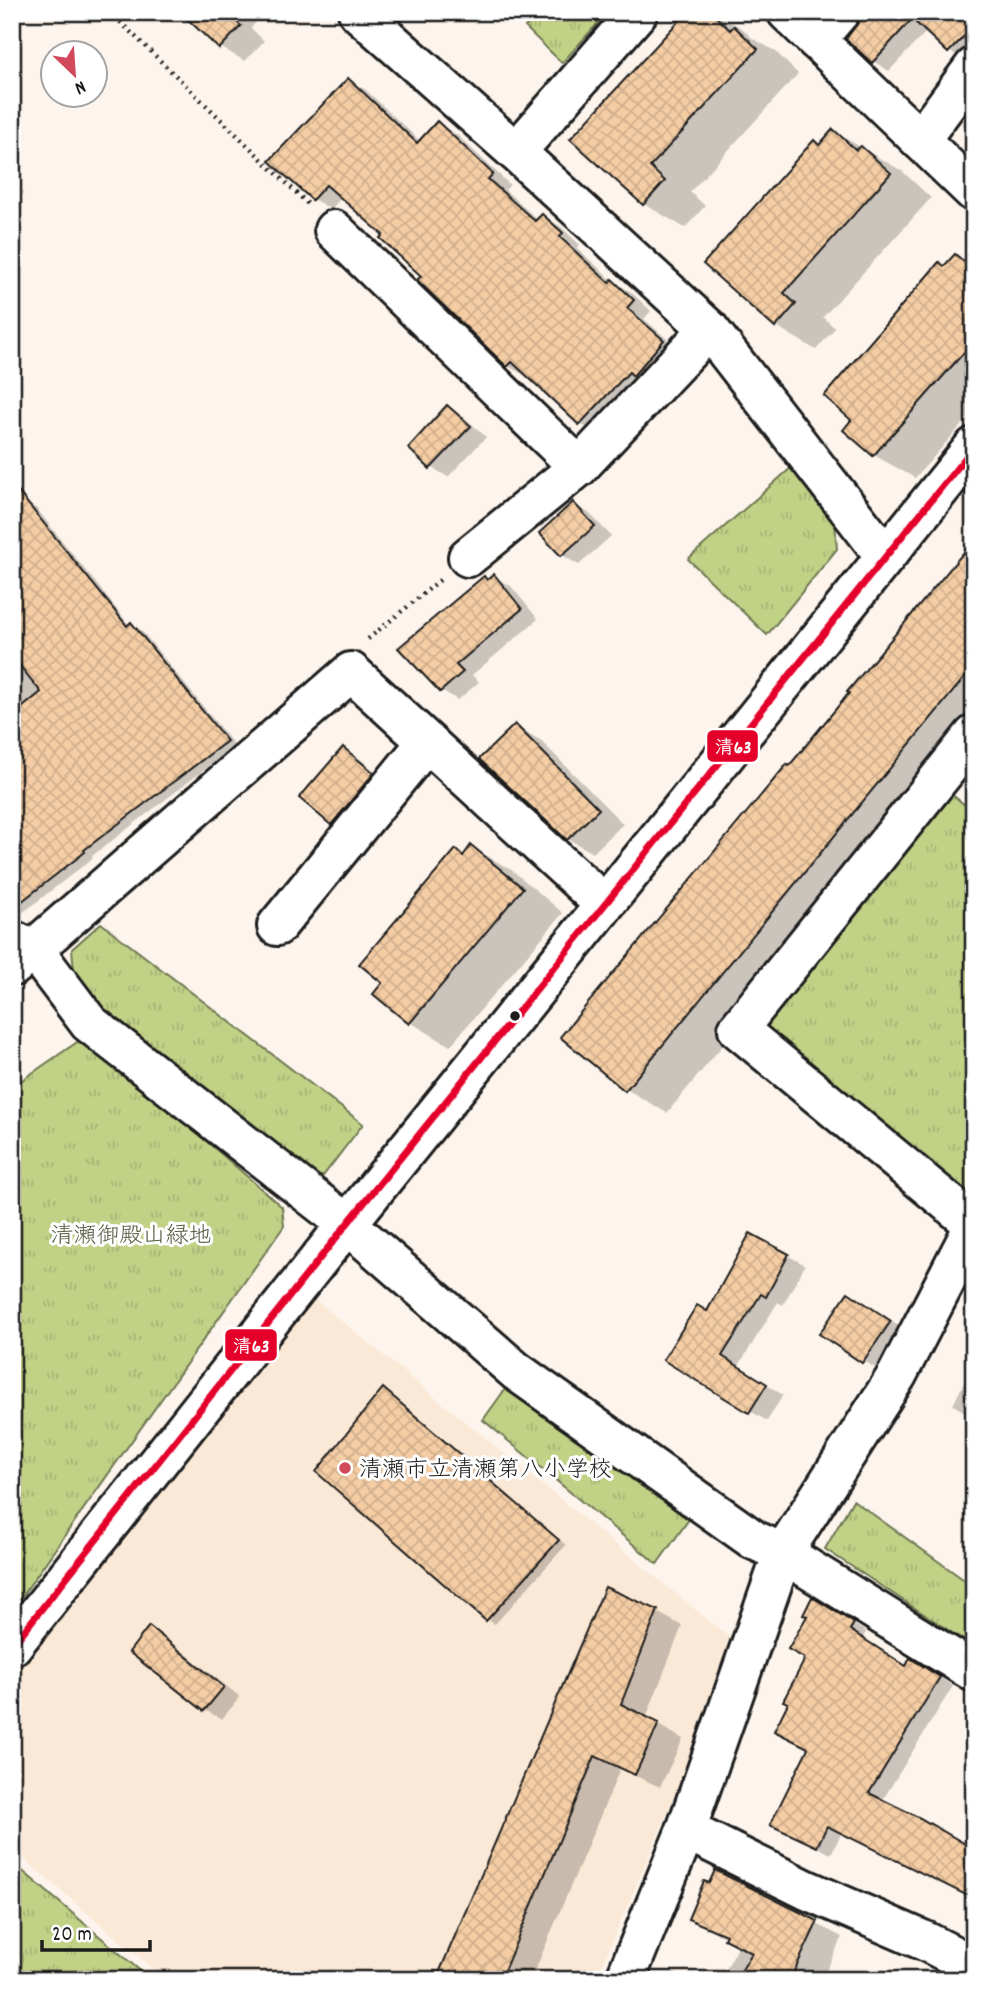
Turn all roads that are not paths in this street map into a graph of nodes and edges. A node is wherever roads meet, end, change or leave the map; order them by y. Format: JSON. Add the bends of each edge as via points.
{"nodes":[{"id":1,"x":358,"y":12,"type":"edge"},
{"id":2,"x":638,"y":12,"type":"edge"},
{"id":3,"x":787,"y":12,"type":"edge"},
{"id":4,"x":828,"y":26,"type":"edge"},
{"id":5,"x":974,"y":67,"type":"edge"},
{"id":6,"x":920,"y":140,"type":"junction"},
{"id":7,"x":516,"y":152,"type":"junction"},
{"id":8,"x":974,"y":192,"type":"edge"},
{"id":9,"x":334,"y":230,"type":"road end"},
{"id":10,"x":709,"y":329,"type":"junction"},
{"id":11,"x":974,"y":446,"type":"edge"},
{"id":12,"x":579,"y":467,"type":"junction"},
{"id":13,"x":885,"y":556,"type":"junction"},
{"id":14,"x":468,"y":557,"type":"road end"},
{"id":15,"x":974,"y":735,"type":"edge"},
{"id":16,"x":427,"y":742,"type":"junction"},
{"id":17,"x":604,"y":904,"type":"junction"},
{"id":18,"x":277,"y":926,"type":"dead end"},
{"id":19,"x":20,"y":952,"type":"edge"},
{"id":20,"x":347,"y":1224,"type":"junction"},
{"id":21,"x":974,"y":1225,"type":"edge"},
{"id":22,"x":783,"y":1553,"type":"junction"},
{"id":23,"x":12,"y":1646,"type":"edge"},
{"id":24,"x":974,"y":1672,"type":"edge"},
{"id":25,"x":685,"y":1830,"type":"junction"},
{"id":26,"x":974,"y":1966,"type":"edge"},
{"id":27,"x":625,"y":1980,"type":"edge"}],
"edges":[{"from":1,"to":7,"type":"street"},
{"from":2,"to":7,"type":"street"},
{"from":3,"to":4,"type":"street"},
{"from":4,"to":6,"type":"street"},
{"from":5,"to":6,"type":"street"},
{"from":6,"to":8,"type":"street"},
{"from":7,"to":10,"type":"street"},
{"from":9,"to":12,"type":"street"},
{"from":10,"to":12,"type":"street"},
{"from":10,"to":13,"type":"street"},
{"from":11,"to":13,"type":"street"},
{"from":12,"to":14,"type":"street"},
{"from":13,"to":17,"type":"street"},
{"from":15,"to":21,"type":"street","via":[[738,1029]]},
{"from":16,"to":17,"type":"street"},
{"from":16,"to":18,"type":"street"},
{"from":16,"to":19,"type":"street","via":[[351,672]]},
{"from":17,"to":20,"type":"street"},
{"from":19,"to":20,"type":"street","via":[[89,1023]]},
{"from":20,"to":22,"type":"street","via":[[516,1371],[754,1540]]},
{"from":20,"to":23,"type":"street"},
{"from":21,"to":22,"type":"street","via":[[897,1375]]},
{"from":22,"to":24,"type":"street"},
{"from":22,"to":25,"type":"street"},
{"from":25,"to":26,"type":"street"},
{"from":25,"to":27,"type":"street"}]}
